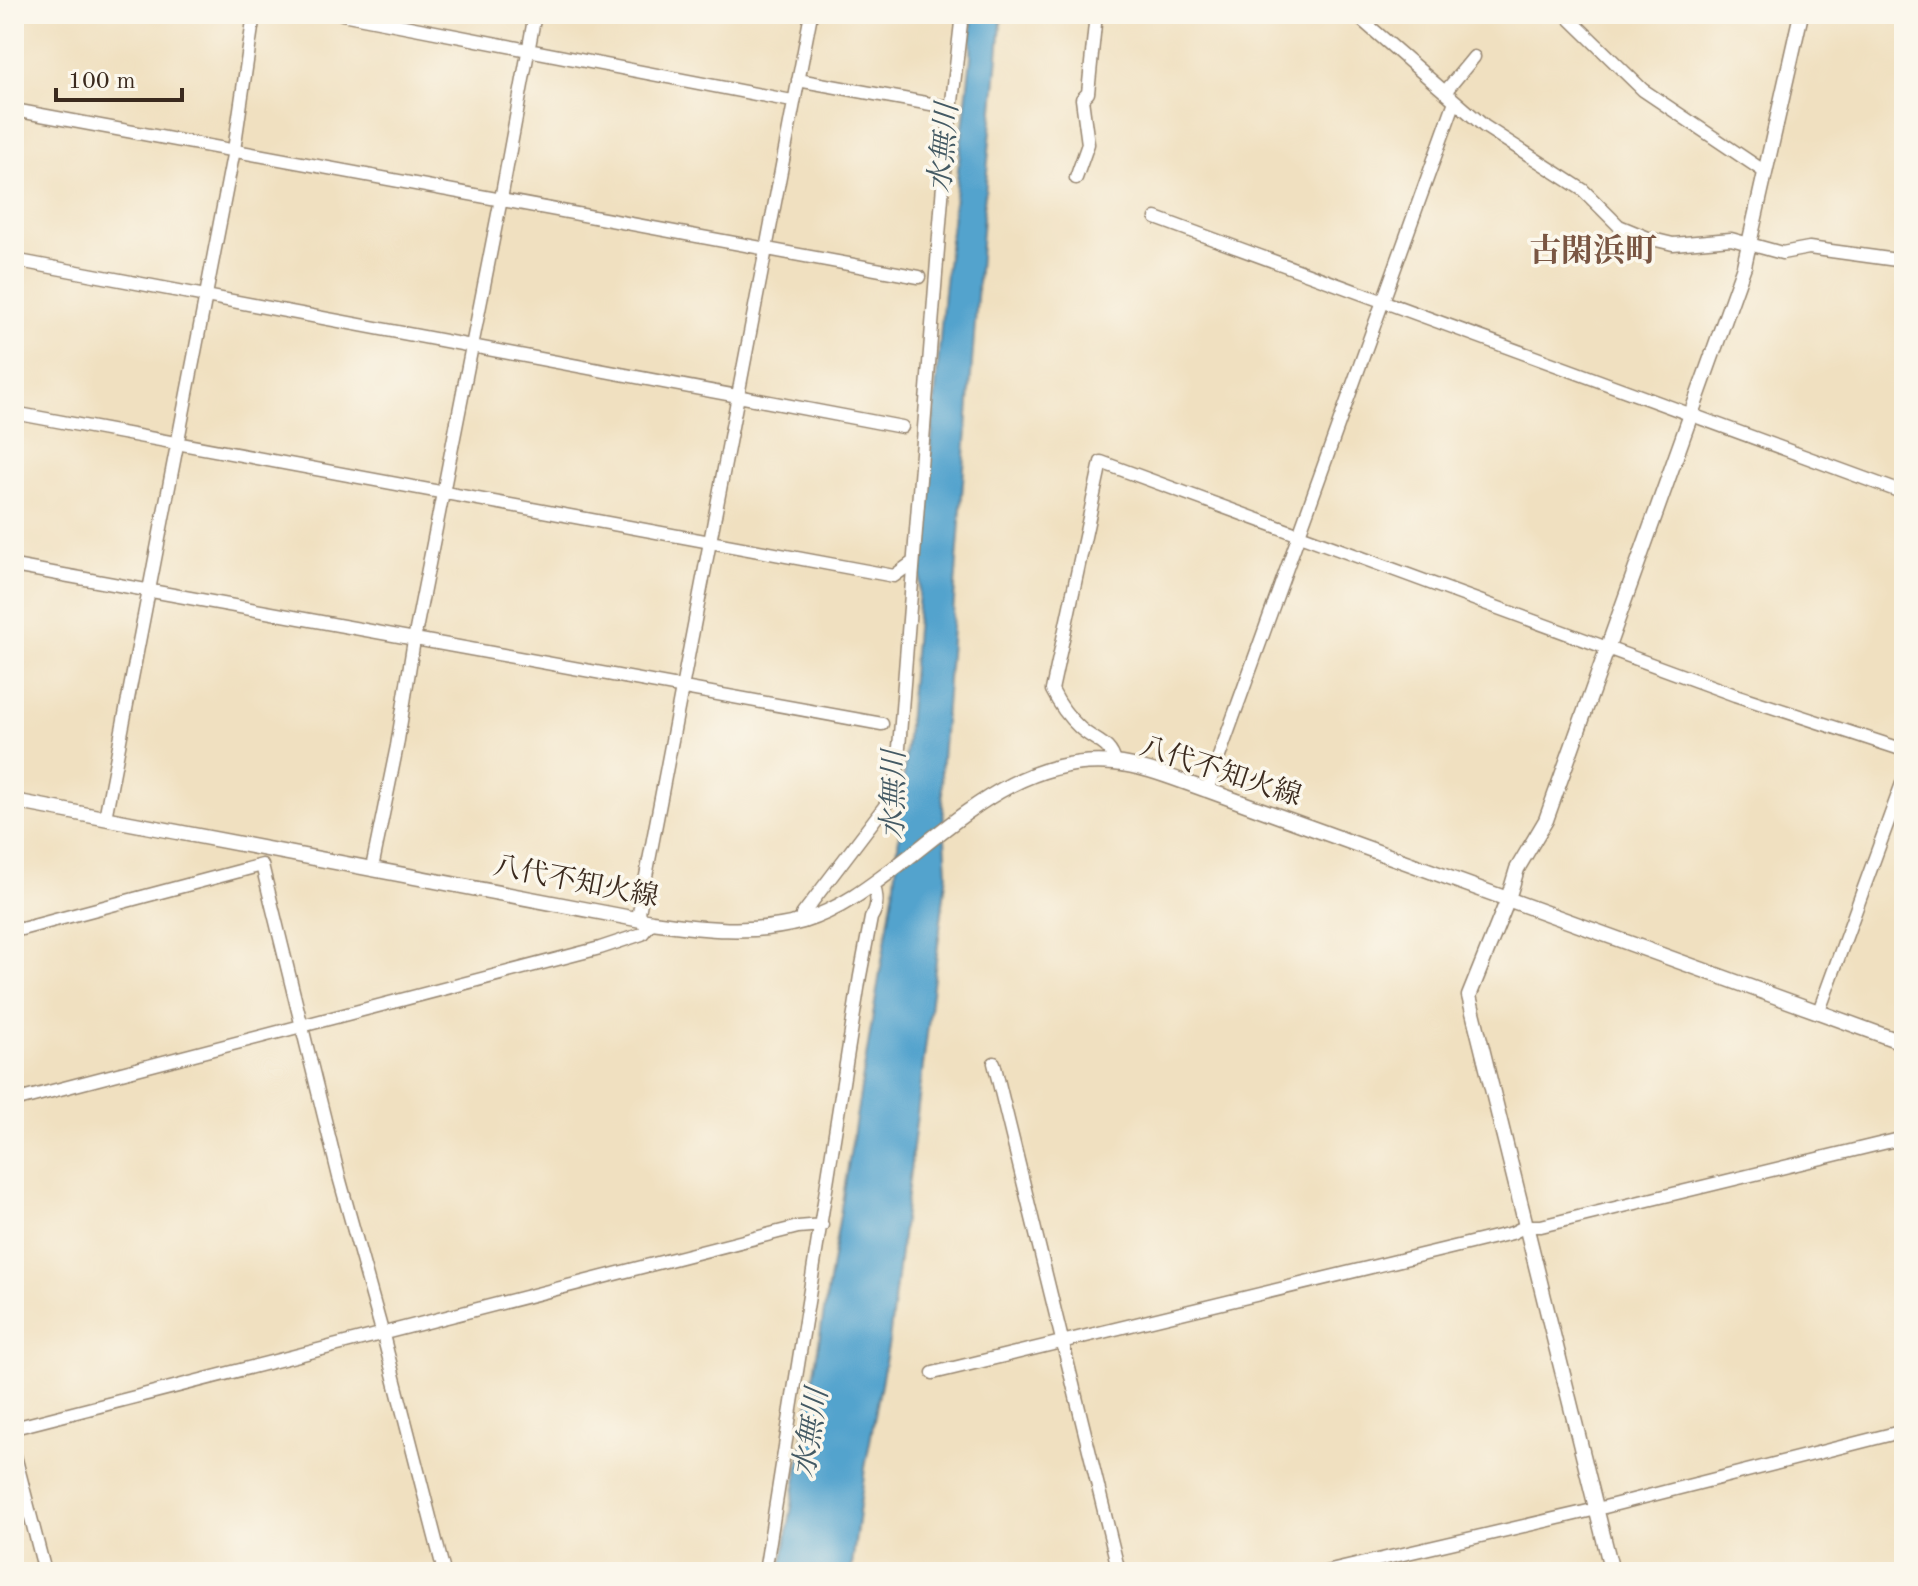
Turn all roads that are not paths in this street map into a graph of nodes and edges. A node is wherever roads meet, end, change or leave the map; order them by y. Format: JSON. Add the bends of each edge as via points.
{"nodes":[{"id":1,"x":254,"y":14,"type":"edge"},
{"id":2,"x":342,"y":14,"type":"edge"},
{"id":3,"x":535,"y":14,"type":"edge"},
{"id":4,"x":811,"y":14,"type":"edge"},
{"id":5,"x":962,"y":14,"type":"edge"},
{"id":6,"x":1096,"y":14,"type":"edge"},
{"id":7,"x":1355,"y":14,"type":"edge"},
{"id":8,"x":1565,"y":14,"type":"edge"},
{"id":9,"x":1801,"y":14,"type":"edge"},
{"id":10,"x":528,"y":49,"type":"junction"},
{"id":11,"x":1474,"y":57,"type":"dead end"},
{"id":12,"x":798,"y":80,"type":"junction"},
{"id":13,"x":1445,"y":92,"type":"junction"},
{"id":14,"x":792,"y":101,"type":"junction"},
{"id":15,"x":1455,"y":101,"type":"junction"},
{"id":16,"x":942,"y":106,"type":"dead end"},
{"id":17,"x":14,"y":110,"type":"edge"},
{"id":18,"x":234,"y":150,"type":"junction"},
{"id":19,"x":1765,"y":172,"type":"junction"},
{"id":20,"x":1076,"y":178,"type":"dead end"},
{"id":21,"x":501,"y":199,"type":"junction"},
{"id":22,"x":1156,"y":218,"type":"dead end"},
{"id":23,"x":1749,"y":244,"type":"junction"},
{"id":24,"x":765,"y":249,"type":"junction"},
{"id":25,"x":14,"y":260,"type":"edge"},
{"id":26,"x":1904,"y":261,"type":"edge"},
{"id":27,"x":919,"y":277,"type":"dead end"},
{"id":28,"x":206,"y":296,"type":"junction"},
{"id":29,"x":1384,"y":302,"type":"junction"},
{"id":30,"x":472,"y":347,"type":"junction"},
{"id":31,"x":738,"y":397,"type":"junction"},
{"id":32,"x":14,"y":413,"type":"edge"},
{"id":33,"x":1691,"y":414,"type":"junction"},
{"id":34,"x":902,"y":427,"type":"dead end"},
{"id":35,"x":179,"y":445,"type":"junction"},
{"id":36,"x":444,"y":493,"type":"junction"},
{"id":37,"x":1904,"y":493,"type":"edge"},
{"id":38,"x":1299,"y":534,"type":"junction"},
{"id":39,"x":711,"y":543,"type":"junction"},
{"id":40,"x":913,"y":562,"type":"junction"},
{"id":41,"x":14,"y":566,"type":"edge"},
{"id":42,"x":147,"y":591,"type":"junction"},
{"id":43,"x":414,"y":640,"type":"junction"},
{"id":44,"x":1607,"y":647,"type":"junction"},
{"id":45,"x":682,"y":689,"type":"junction"},
{"id":46,"x":882,"y":724,"type":"dead end"},
{"id":47,"x":1904,"y":750,"type":"edge"},
{"id":48,"x":1115,"y":763,"type":"junction"},
{"id":49,"x":1904,"y":778,"type":"edge"},
{"id":50,"x":1207,"y":790,"type":"junction"},
{"id":51,"x":14,"y":801,"type":"edge"},
{"id":52,"x":105,"y":818,"type":"junction"},
{"id":53,"x":372,"y":868,"type":"junction"},
{"id":54,"x":876,"y":882,"type":"junction"},
{"id":55,"x":1508,"y":899,"type":"junction"},
{"id":56,"x":645,"y":920,"type":"junction"},
{"id":57,"x":802,"y":921,"type":"junction"},
{"id":58,"x":14,"y":931,"type":"edge"},
{"id":59,"x":1819,"y":1011,"type":"junction"},
{"id":60,"x":302,"y":1024,"type":"junction"},
{"id":61,"x":1904,"y":1043,"type":"edge"},
{"id":62,"x":994,"y":1063,"type":"dead end"},
{"id":63,"x":14,"y":1101,"type":"edge"},
{"id":64,"x":1904,"y":1138,"type":"edge"},
{"id":65,"x":822,"y":1225,"type":"junction"},
{"id":66,"x":1526,"y":1226,"type":"junction"},
{"id":67,"x":383,"y":1335,"type":"junction"},
{"id":68,"x":1063,"y":1342,"type":"junction"},
{"id":69,"x":933,"y":1373,"type":"dead end"},
{"id":70,"x":14,"y":1428,"type":"edge"},
{"id":71,"x":1904,"y":1431,"type":"edge"},
{"id":72,"x":14,"y":1452,"type":"edge"},
{"id":73,"x":1597,"y":1509,"type":"junction"},
{"id":74,"x":765,"y":1571,"type":"edge"},
{"id":75,"x":45,"y":1572,"type":"edge"},
{"id":76,"x":444,"y":1572,"type":"edge"},
{"id":77,"x":751,"y":1572,"type":"edge"},
{"id":78,"x":1119,"y":1572,"type":"edge"},
{"id":79,"x":1326,"y":1572,"type":"edge"},
{"id":80,"x":1612,"y":1572,"type":"edge"}],
"edges":[{"from":1,"to":18,"type":"street"},
{"from":2,"to":10,"type":"street"},
{"from":3,"to":10,"type":"street"},
{"from":4,"to":12,"type":"street"},
{"from":5,"to":40,"type":"street"},
{"from":6,"to":20,"type":"street","via":[[1088,93],[1082,99],[1088,144]]},
{"from":7,"to":13,"type":"street"},
{"from":8,"to":19,"type":"street","via":[[1643,90]]},
{"from":9,"to":19,"type":"main road"},
{"from":10,"to":14,"type":"street"},
{"from":10,"to":21,"type":"street"},
{"from":11,"to":13,"type":"street"},
{"from":12,"to":14,"type":"street"},
{"from":12,"to":16,"type":"street"},
{"from":13,"to":15,"type":"street"},
{"from":14,"to":24,"type":"street"},
{"from":15,"to":23,"type":"street","via":[[1527,156],[1583,190],[1619,226],[1673,244],[1731,239]]},
{"from":15,"to":29,"type":"street"},
{"from":17,"to":18,"type":"street"},
{"from":18,"to":21,"type":"street"},
{"from":18,"to":28,"type":"street"},
{"from":19,"to":23,"type":"main road"},
{"from":21,"to":24,"type":"street"},
{"from":21,"to":30,"type":"street"},
{"from":22,"to":29,"type":"street"},
{"from":23,"to":26,"type":"street","via":[[1782,253],[1809,248]]},
{"from":23,"to":33,"type":"main road"},
{"from":24,"to":27,"type":"street"},
{"from":24,"to":31,"type":"street"},
{"from":25,"to":28,"type":"street"},
{"from":28,"to":30,"type":"street"},
{"from":28,"to":35,"type":"street"},
{"from":29,"to":33,"type":"street"},
{"from":29,"to":38,"type":"street"},
{"from":30,"to":31,"type":"street"},
{"from":30,"to":36,"type":"street"},
{"from":31,"to":34,"type":"street"},
{"from":31,"to":39,"type":"street"},
{"from":32,"to":35,"type":"street"},
{"from":33,"to":37,"type":"street"},
{"from":33,"to":44,"type":"main road"},
{"from":35,"to":36,"type":"street"},
{"from":35,"to":42,"type":"street"},
{"from":36,"to":39,"type":"street"},
{"from":36,"to":43,"type":"street"},
{"from":38,"to":44,"type":"street"},
{"from":38,"to":48,"type":"street","via":[[1101,462],[1052,690],[1082,731],[1107,745]]},
{"from":38,"to":50,"type":"street"},
{"from":39,"to":40,"type":"street","via":[[894,576]]},
{"from":39,"to":45,"type":"street"},
{"from":40,"to":57,"type":"street","via":[[894,794]]},
{"from":41,"to":42,"type":"street"},
{"from":42,"to":43,"type":"street"},
{"from":42,"to":52,"type":"street"},
{"from":43,"to":45,"type":"street"},
{"from":43,"to":53,"type":"street"},
{"from":44,"to":47,"type":"street"},
{"from":44,"to":55,"type":"main road","via":[[1546,820],[1517,869]]},
{"from":45,"to":46,"type":"street"},
{"from":45,"to":56,"type":"street"},
{"from":48,"to":50,"type":"main road","name":"八代不知火線"},
{"from":48,"to":54,"type":"main road","name":"八代不知火線","via":[[1062,764],[1009,784]]},
{"from":49,"to":59,"type":"street"},
{"from":50,"to":55,"type":"main road","name":"八代不知火線"},
{"from":51,"to":52,"type":"main road","name":"八代不知火線"},
{"from":52,"to":53,"type":"main road","name":"八代不知火線"},
{"from":53,"to":56,"type":"main road","name":"八代不知火線"},
{"from":54,"to":57,"type":"main road","name":"八代不知火線"},
{"from":54,"to":65,"type":"street","via":[[878,900],[860,976]]},
{"from":55,"to":59,"type":"main road","name":"八代不知火線"},
{"from":55,"to":66,"type":"main road","via":[[1469,996]]},
{"from":56,"to":57,"type":"main road","name":"八代不知火線","via":[[712,930]]},
{"from":56,"to":60,"type":"street","via":[[642,934],[600,948]]},
{"from":58,"to":60,"type":"street","via":[[262,865]]},
{"from":59,"to":61,"type":"main road","name":"八代不知火線"},
{"from":60,"to":63,"type":"street"},
{"from":60,"to":67,"type":"street"},
{"from":62,"to":68,"type":"street"},
{"from":64,"to":66,"type":"street"},
{"from":65,"to":67,"type":"street"},
{"from":65,"to":74,"type":"street"},
{"from":66,"to":68,"type":"street"},
{"from":66,"to":73,"type":"main road"},
{"from":67,"to":70,"type":"street"},
{"from":67,"to":76,"type":"street"},
{"from":68,"to":69,"type":"street"},
{"from":68,"to":78,"type":"street"},
{"from":71,"to":73,"type":"street"},
{"from":72,"to":75,"type":"street"},
{"from":73,"to":79,"type":"street"},
{"from":73,"to":80,"type":"main road"},
{"from":74,"to":77,"type":"street"}]}
